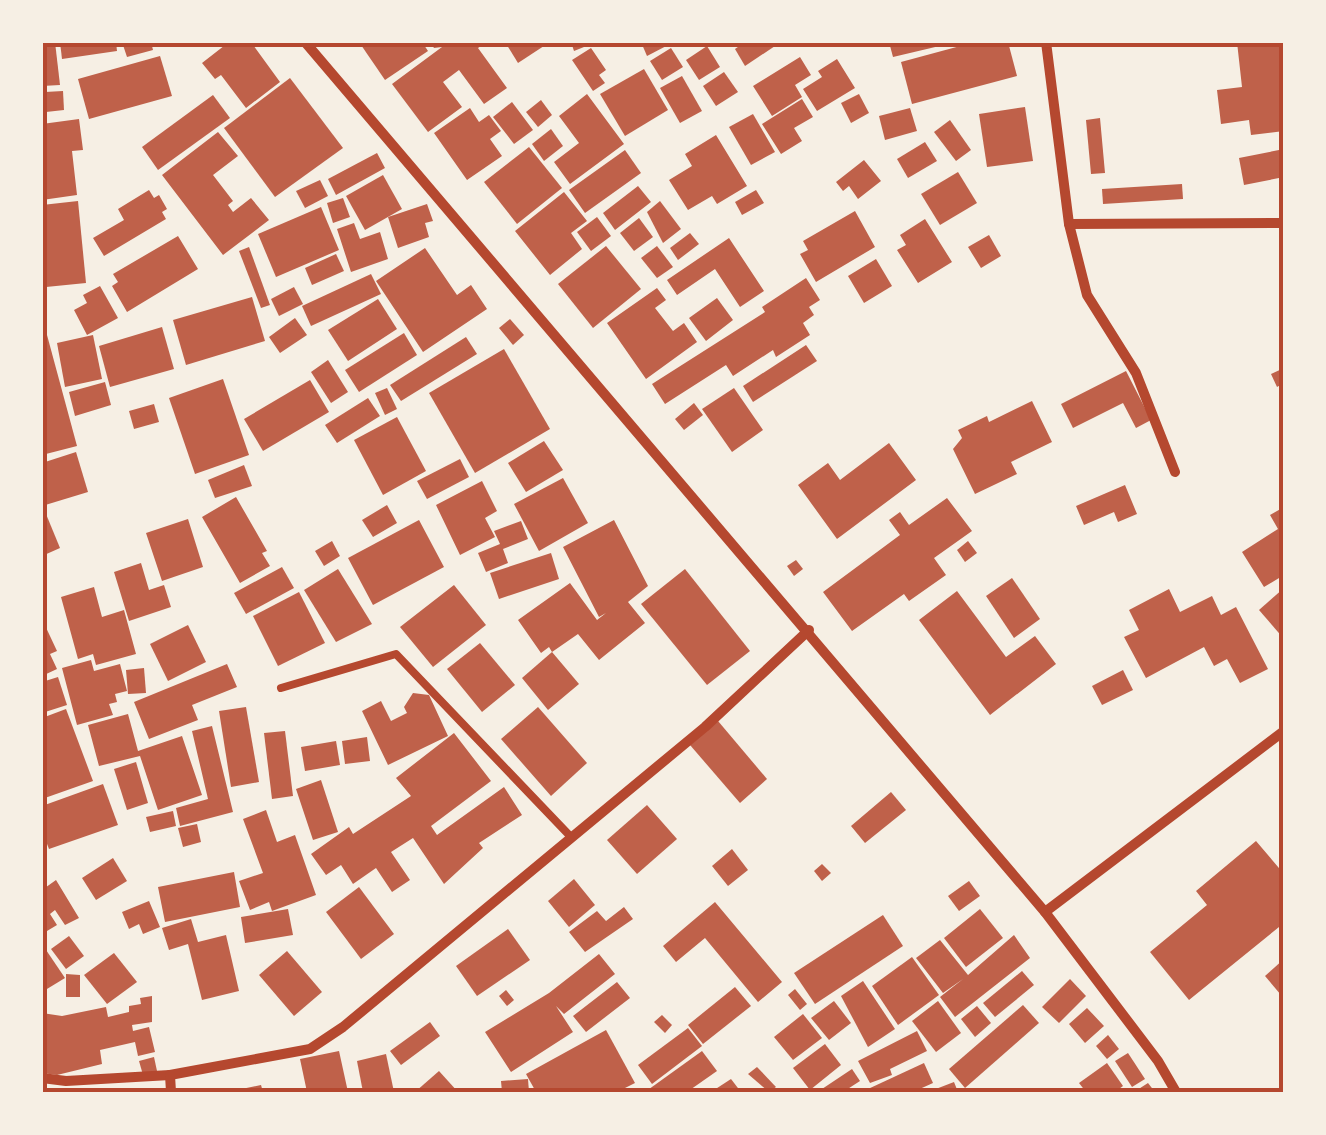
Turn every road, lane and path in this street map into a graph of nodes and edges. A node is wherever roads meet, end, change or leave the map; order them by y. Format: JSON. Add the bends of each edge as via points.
{"nodes":[{"id":1,"x":305,"y":42,"type":"edge"},
{"id":2,"x":1046,"y":42,"type":"edge"},
{"id":3,"x":1069,"y":224,"type":"junction"},
{"id":4,"x":1284,"y":224,"type":"edge"},
{"id":5,"x":1175,"y":472,"type":"dead end"},
{"id":6,"x":808,"y":630,"type":"junction"},
{"id":7,"x":281,"y":688,"type":"dead end"},
{"id":8,"x":1284,"y":731,"type":"edge"},
{"id":9,"x":572,"y":837,"type":"junction"},
{"id":10,"x":1044,"y":912,"type":"junction"},
{"id":11,"x":170,"y":1075,"type":"junction"},
{"id":12,"x":42,"y":1078,"type":"edge"},
{"id":13,"x":171,"y":1092,"type":"edge"},
{"id":14,"x":1176,"y":1092,"type":"edge"}],
"edges":[{"from":1,"to":6,"type":"street"},
{"from":2,"to":3,"type":"street"},
{"from":3,"to":4,"type":"street"},
{"from":3,"to":5,"type":"street","via":[[1087,295],[1136,373]]},
{"from":6,"to":9,"type":"street","via":[[704,728]]},
{"from":6,"to":10,"type":"street"},
{"from":7,"to":9,"type":"lane","via":[[396,654]]},
{"from":8,"to":10,"type":"street"},
{"from":9,"to":11,"type":"street","via":[[310,1049]]},
{"from":10,"to":14,"type":"street"},
{"from":11,"to":12,"type":"street"},
{"from":11,"to":13,"type":"street"}]}
